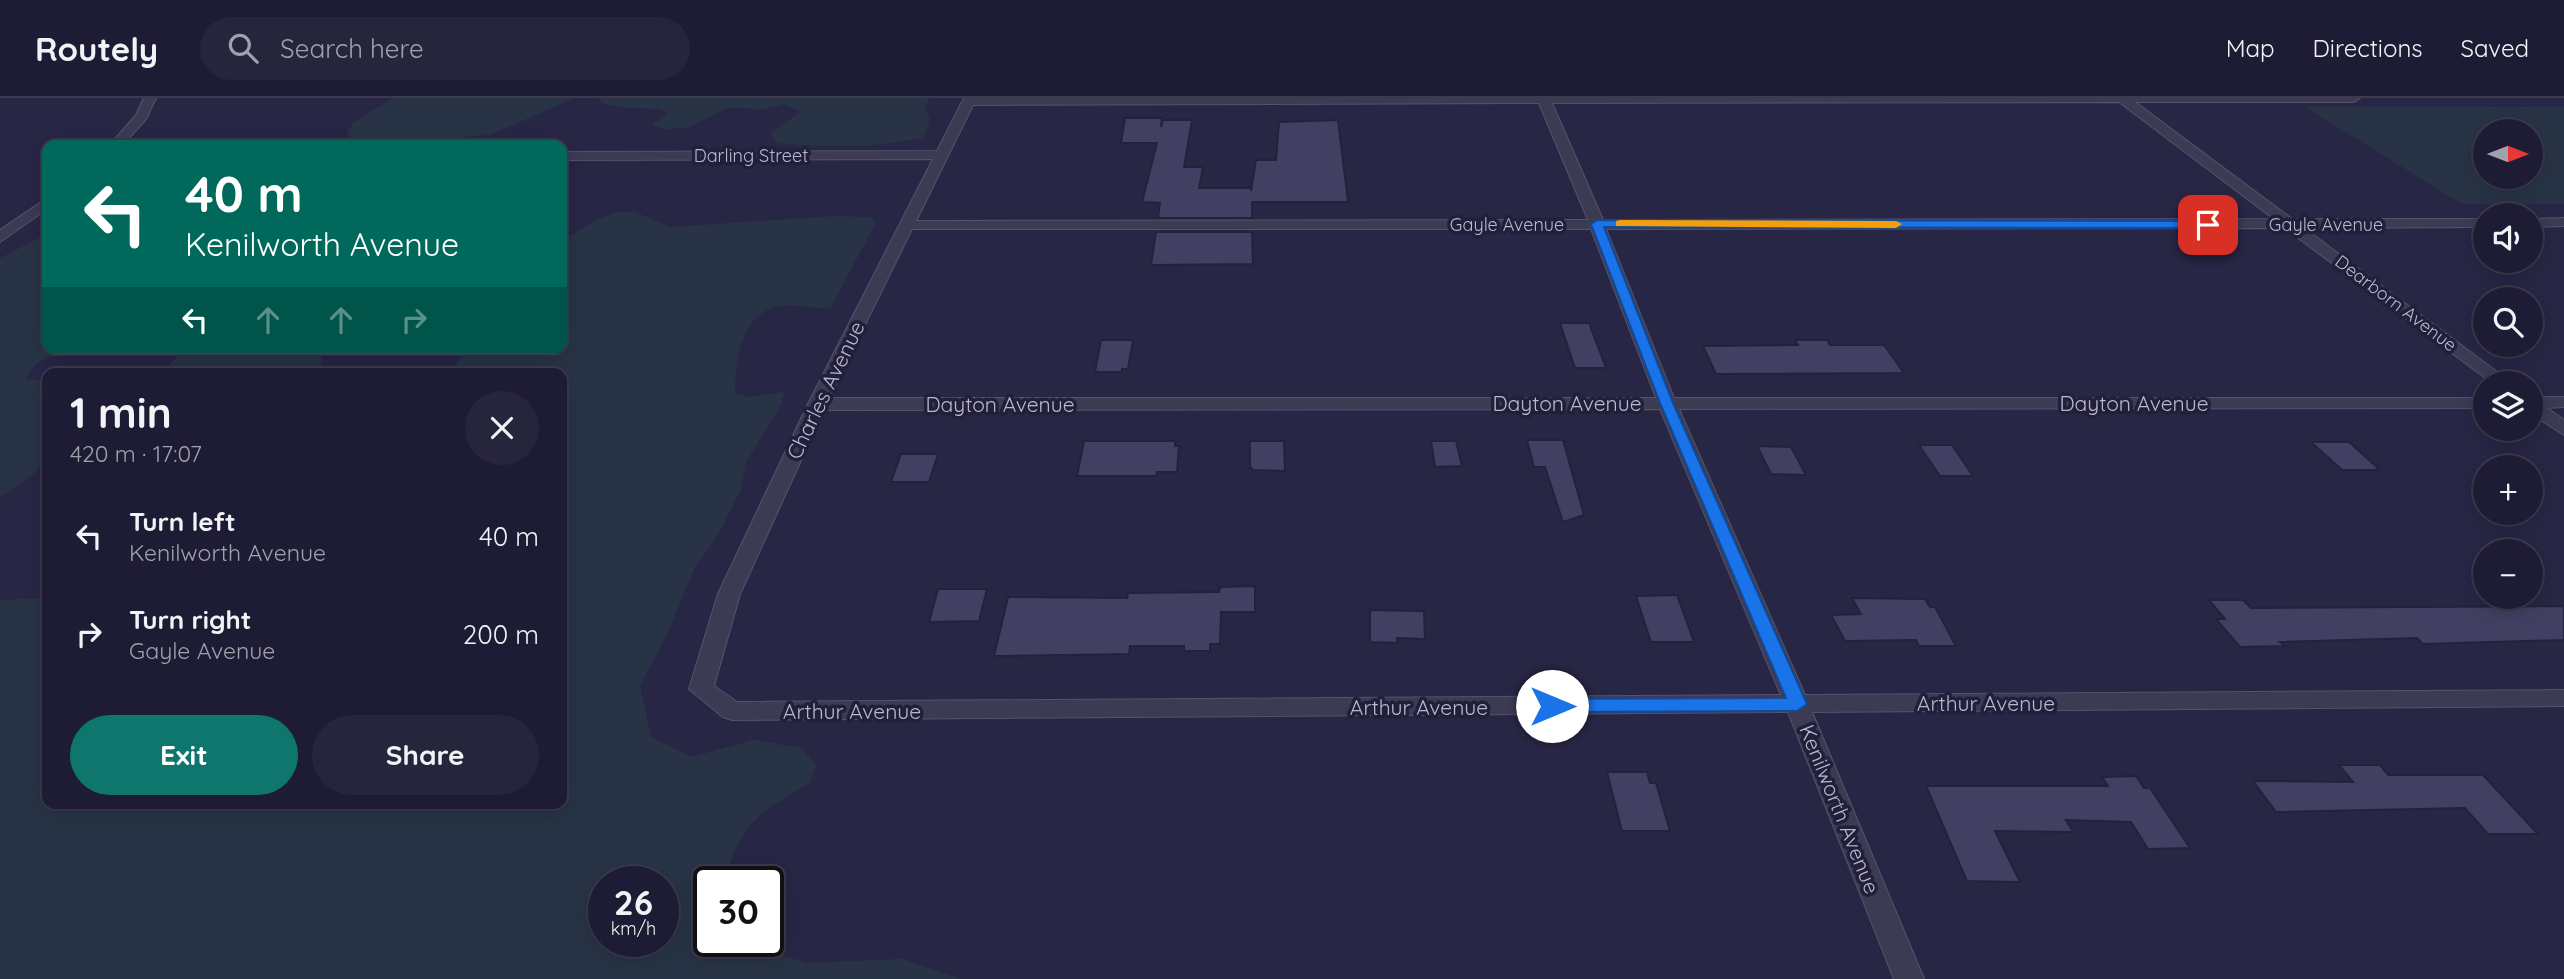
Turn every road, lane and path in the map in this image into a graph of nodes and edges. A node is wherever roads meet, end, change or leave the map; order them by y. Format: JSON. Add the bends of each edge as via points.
{"nodes":[{"id":1,"x":149,"y":98,"type":"edge"},
{"id":2,"x":2122,"y":98,"type":"edge"},
{"id":3,"x":2354,"y":98,"type":"edge"},
{"id":4,"x":969,"y":99,"type":"edge"},
{"id":5,"x":1543,"y":99,"type":"edge"},
{"id":6,"x":120,"y":140,"type":"edge"},
{"id":7,"x":940,"y":155,"type":"junction"},
{"id":8,"x":567,"y":156,"type":"edge"},
{"id":9,"x":42,"y":206,"type":"edge"},
{"id":10,"x":2564,"y":222,"type":"edge"},
{"id":11,"x":2473,"y":223,"type":"edge"},
{"id":12,"x":2543,"y":223,"type":"edge"},
{"id":13,"x":1597,"y":224,"type":"junction"},
{"id":14,"x":907,"y":225,"type":"junction"},
{"id":15,"x":2291,"y":225,"type":"junction"},
{"id":16,"x":0,"y":237,"type":"edge"},
{"id":17,"x":2487,"y":371,"type":"edge"},
{"id":18,"x":2564,"y":402,"type":"edge"},
{"id":19,"x":1667,"y":403,"type":"junction"},
{"id":20,"x":2473,"y":403,"type":"edge"},
{"id":21,"x":2543,"y":403,"type":"edge"},
{"id":22,"x":817,"y":404,"type":"junction"},
{"id":23,"x":2543,"y":413,"type":"edge"},
{"id":24,"x":2564,"y":429,"type":"edge"},
{"id":25,"x":701,"y":689,"type":"joint"},
{"id":26,"x":2564,"y":698,"type":"edge"},
{"id":27,"x":1797,"y":704,"type":"junction"},
{"id":28,"x":1909,"y":979,"type":"edge"}],
"edges":[{"from":1,"to":6,"type":"street","via":[[142,116]]},
{"from":2,"to":3,"type":"street"},
{"from":2,"to":5,"type":"street"},
{"from":2,"to":15,"type":"street","name":"Dearborn Avenue"},
{"from":4,"to":5,"type":"street"},
{"from":4,"to":7,"type":"street","name":"Charles Avenue"},
{"from":5,"to":13,"type":"street","name":"Kenilworth Avenue"},
{"from":7,"to":8,"type":"street","name":"Darling Street"},
{"from":7,"to":14,"type":"street","name":"Charles Avenue"},
{"from":9,"to":16,"type":"street"},
{"from":10,"to":12,"type":"street"},
{"from":11,"to":15,"type":"street","name":"Gayle Avenue"},
{"from":13,"to":14,"type":"street","name":"Gayle Avenue"},
{"from":13,"to":15,"type":"street","name":"Gayle Avenue"},
{"from":13,"to":19,"type":"street","name":"Kenilworth Avenue"},
{"from":14,"to":22,"type":"street","name":"Charles Avenue"},
{"from":15,"to":17,"type":"street","name":"Dearborn Avenue"},
{"from":18,"to":21,"type":"street"},
{"from":19,"to":20,"type":"street","name":"Dayton Avenue"},
{"from":19,"to":22,"type":"street","name":"Dayton Avenue"},
{"from":19,"to":27,"type":"street","name":"Kenilworth Avenue"},
{"from":22,"to":25,"type":"street","name":"Charles Avenue","via":[[729,594]]},
{"from":23,"to":24,"type":"street"},
{"from":25,"to":27,"type":"street","name":"Arthur Avenue","via":[[732,711]]},
{"from":26,"to":27,"type":"street","name":"Arthur Avenue"},
{"from":27,"to":28,"type":"street","name":"Kenilworth Avenue"}]}
